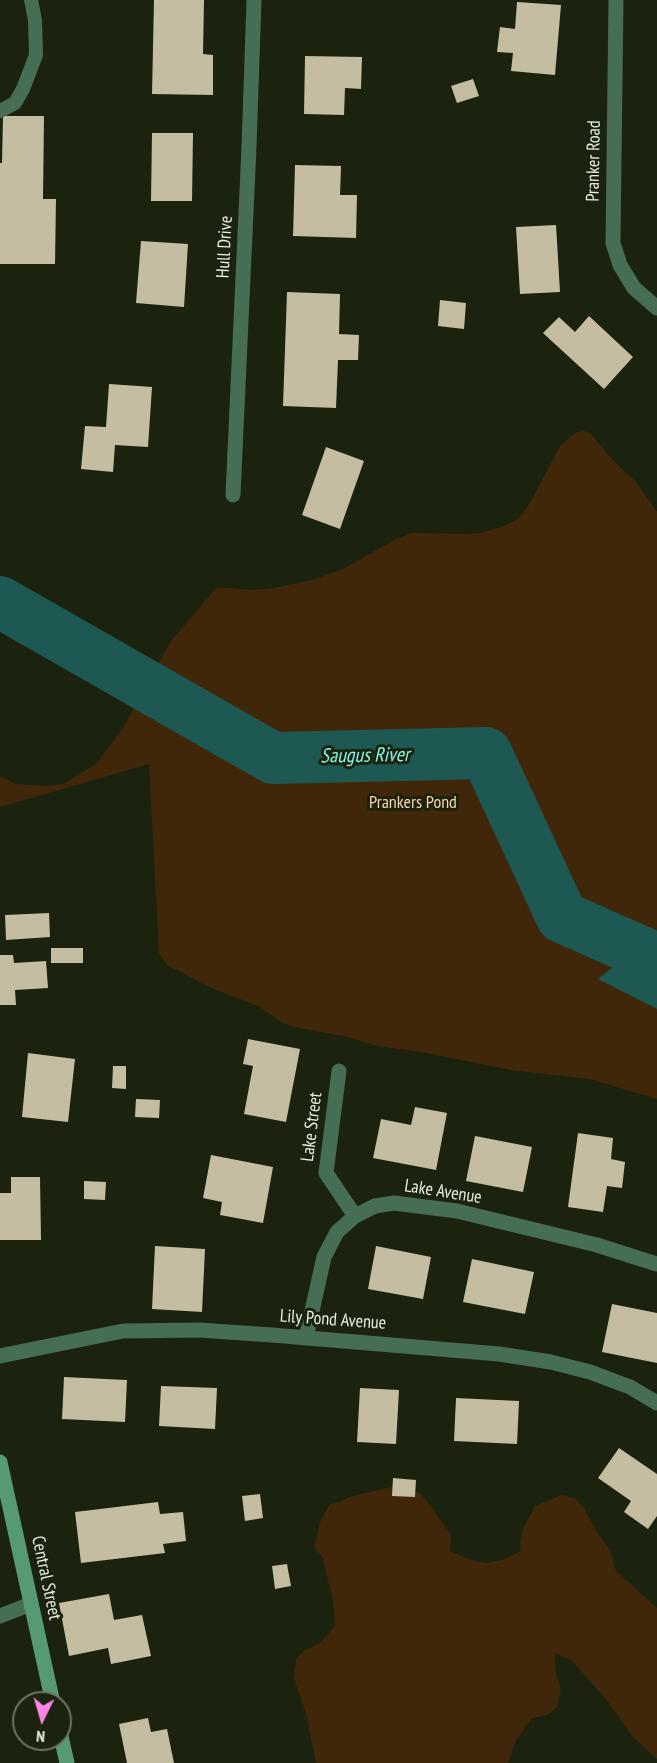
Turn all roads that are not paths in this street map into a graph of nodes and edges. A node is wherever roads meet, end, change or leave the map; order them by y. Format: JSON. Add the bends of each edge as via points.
{"nodes":[{"id":1,"x":31,"y":0,"type":"edge"},
{"id":2,"x":254,"y":0,"type":"edge"},
{"id":3,"x":616,"y":0,"type":"edge"},
{"id":4,"x":0,"y":111,"type":"edge"},
{"id":5,"x":657,"y":308,"type":"edge"},
{"id":6,"x":233,"y":495,"type":"dead end"},
{"id":7,"x":339,"y":1071,"type":"dead end"},
{"id":8,"x":354,"y":1216,"type":"junction"},
{"id":9,"x":657,"y":1263,"type":"edge"},
{"id":10,"x":306,"y":1338,"type":"junction"},
{"id":11,"x":0,"y":1356,"type":"edge"},
{"id":12,"x":657,"y":1403,"type":"edge"},
{"id":13,"x":0,"y":1462,"type":"edge"},
{"id":14,"x":31,"y":1604,"type":"junction"},
{"id":15,"x":0,"y":1616,"type":"edge"},
{"id":16,"x":50,"y":1691,"type":"edge"}],
"edges":[{"from":1,"to":4,"type":"lane","via":[[36,55],[15,104]]},
{"from":2,"to":6,"type":"street","name":"Hull Drive"},
{"from":3,"to":5,"type":"street","name":"Pranker Road","via":[[613,243],[634,288]]},
{"from":7,"to":8,"type":"street","name":"Lake Street","via":[[326,1173]]},
{"from":8,"to":9,"type":"street","name":"Lake Avenue","via":[[375,1206],[420,1205],[520,1226]]},
{"from":8,"to":10,"type":"street","name":"Lake Avenue","via":[[338,1232],[324,1257]]},
{"from":10,"to":11,"type":"street","name":"Lily Pond Avenue","via":[[199,1330],[123,1331]]},
{"from":10,"to":12,"type":"street","name":"Lily Pond Avenue","via":[[550,1362],[630,1387]]},
{"from":13,"to":14,"type":"street","name":"Central Street"},
{"from":14,"to":15,"type":"street"},
{"from":14,"to":16,"type":"street","name":"Central Street"}]}
